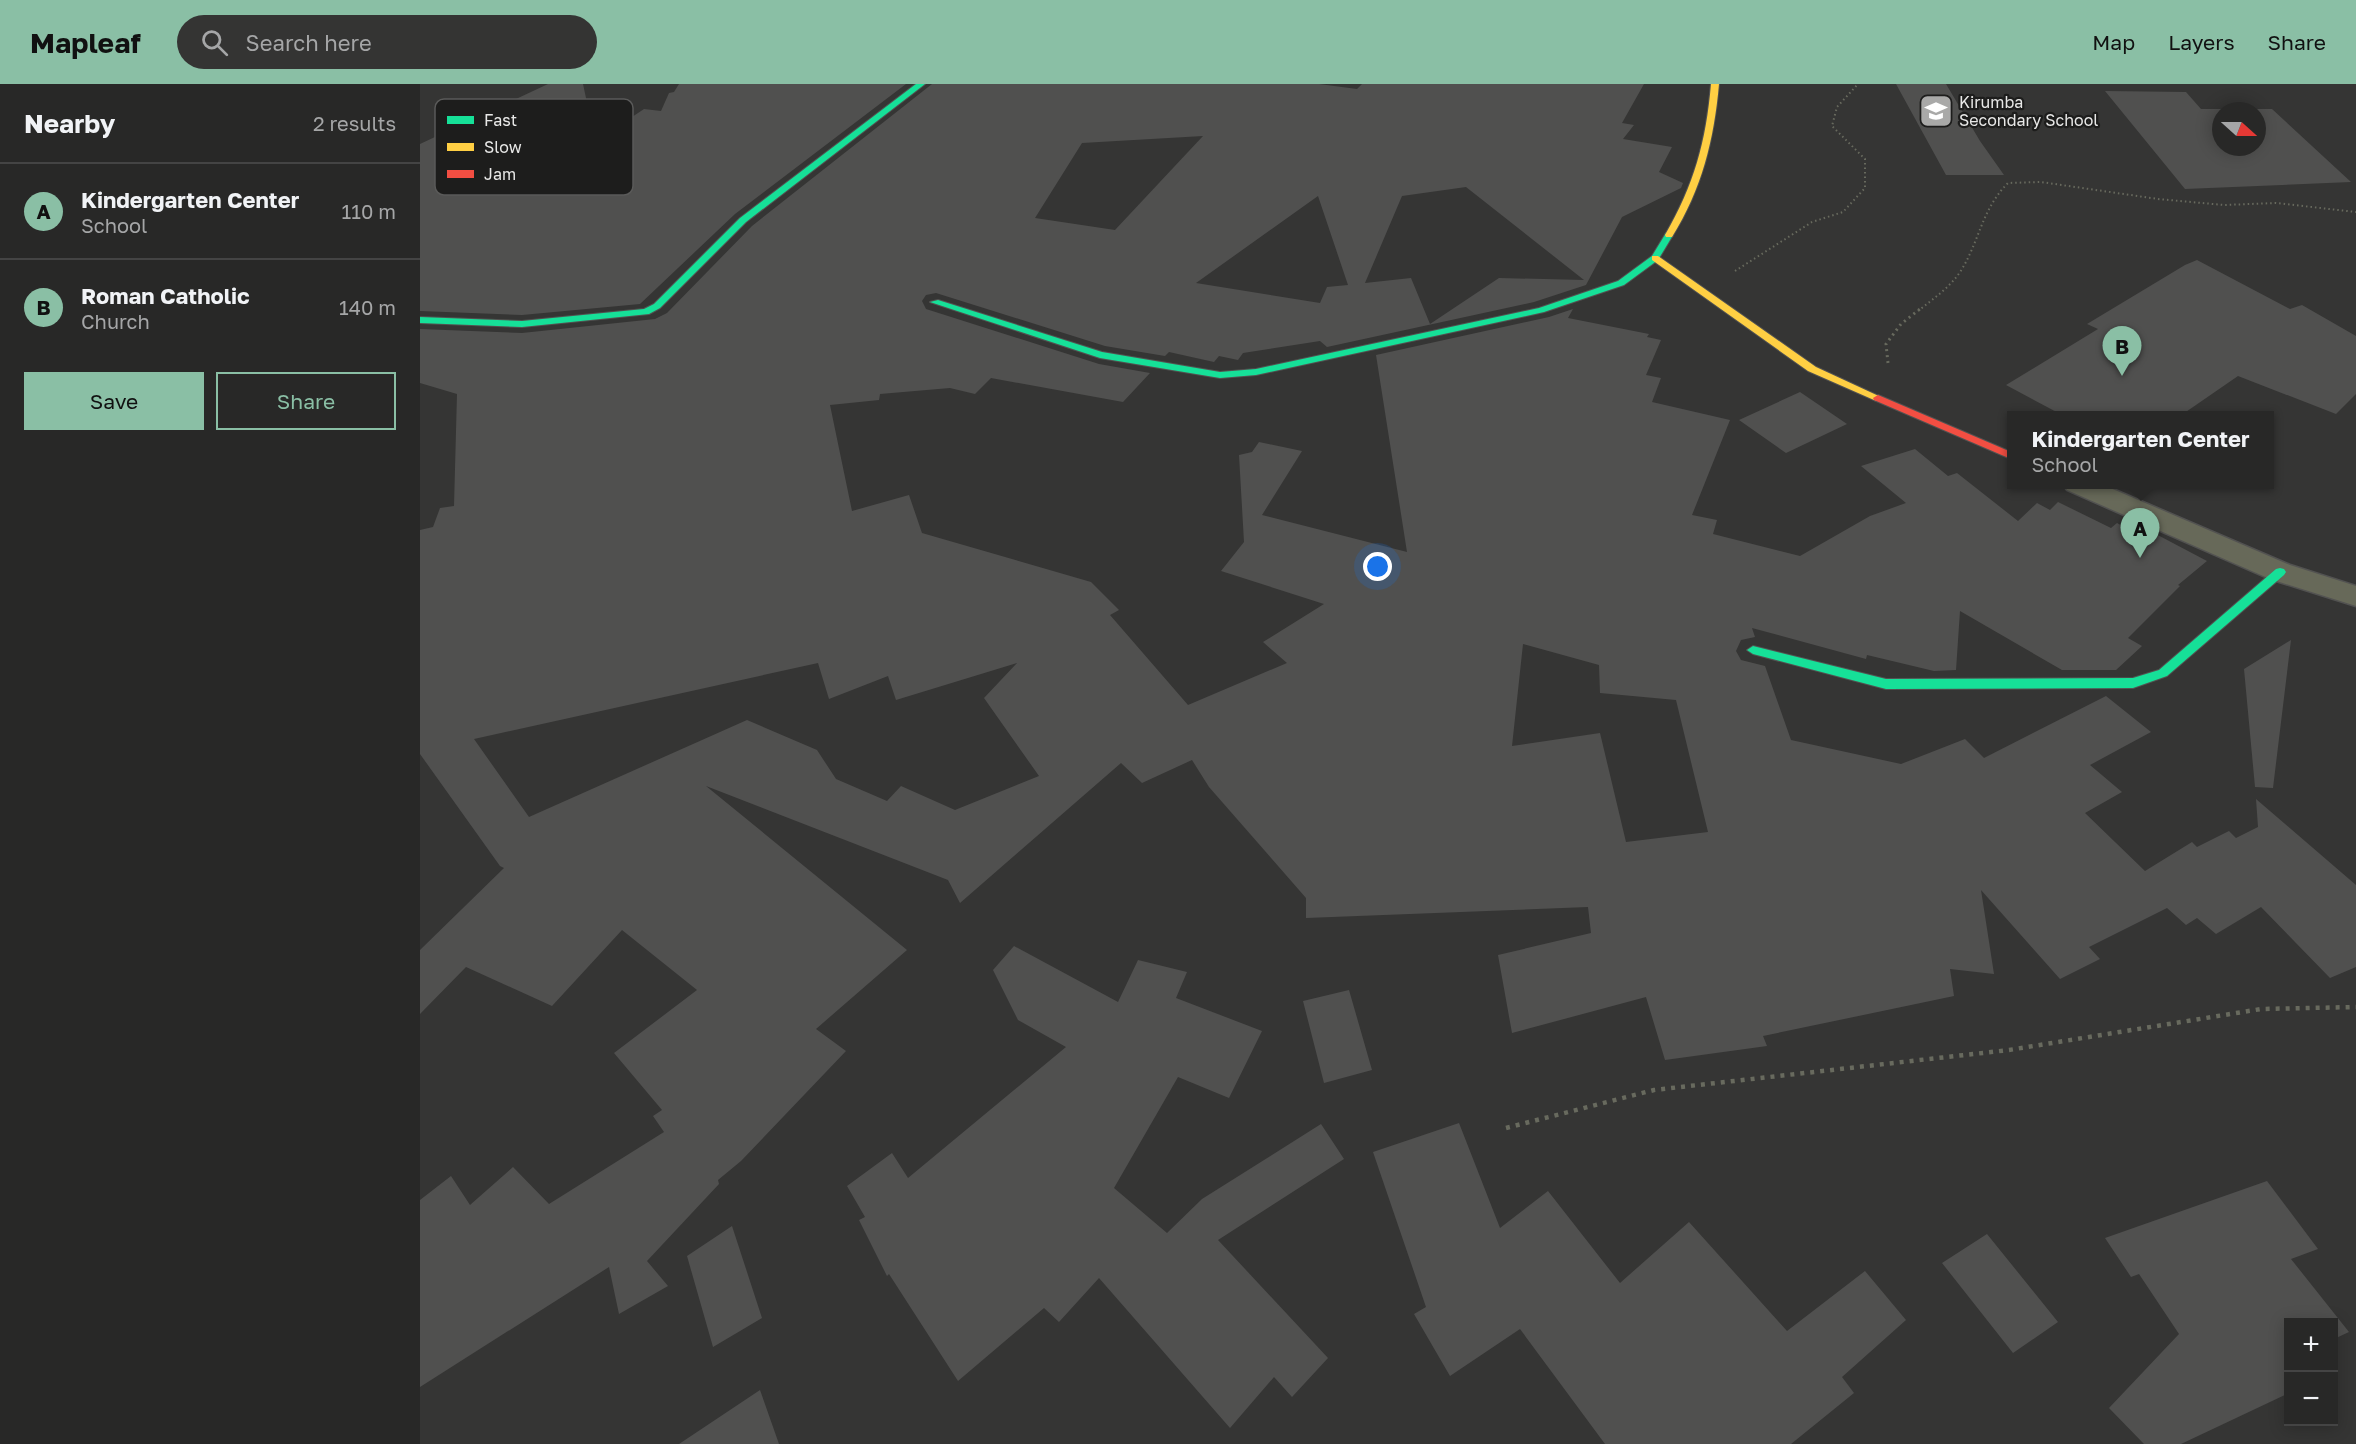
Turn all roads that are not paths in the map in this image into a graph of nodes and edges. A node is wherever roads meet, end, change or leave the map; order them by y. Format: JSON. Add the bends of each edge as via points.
{"nodes":[{"id":1,"x":921,"y":84,"type":"edge"},
{"id":2,"x":1715,"y":84,"type":"edge"},
{"id":3,"x":1655,"y":258,"type":"junction"},
{"id":4,"x":934,"y":302,"type":"dead end"},
{"id":5,"x":420,"y":320,"type":"edge"},
{"id":6,"x":2007,"y":454,"type":"edge"},
{"id":7,"x":2088,"y":489,"type":"edge"},
{"id":8,"x":2280,"y":572,"type":"junction"},
{"id":9,"x":2356,"y":596,"type":"edge"},
{"id":10,"x":1754,"y":650,"type":"dead end"}],
"edges":[{"from":1,"to":5,"type":"street","via":[[743,220],[657,306],[646,312],[522,324]]},
{"from":2,"to":3,"type":"street","via":[[1704,164],[1682,215]]},
{"from":3,"to":4,"type":"street","via":[[1621,283],[1541,310],[1256,372],[1220,375],[1100,355]]},
{"from":3,"to":6,"type":"street","via":[[1812,369]]},
{"from":7,"to":8,"type":"street"},
{"from":8,"to":9,"type":"street"},
{"from":8,"to":10,"type":"street","via":[[2163,673],[2133,683],[1886,684]]}]}
